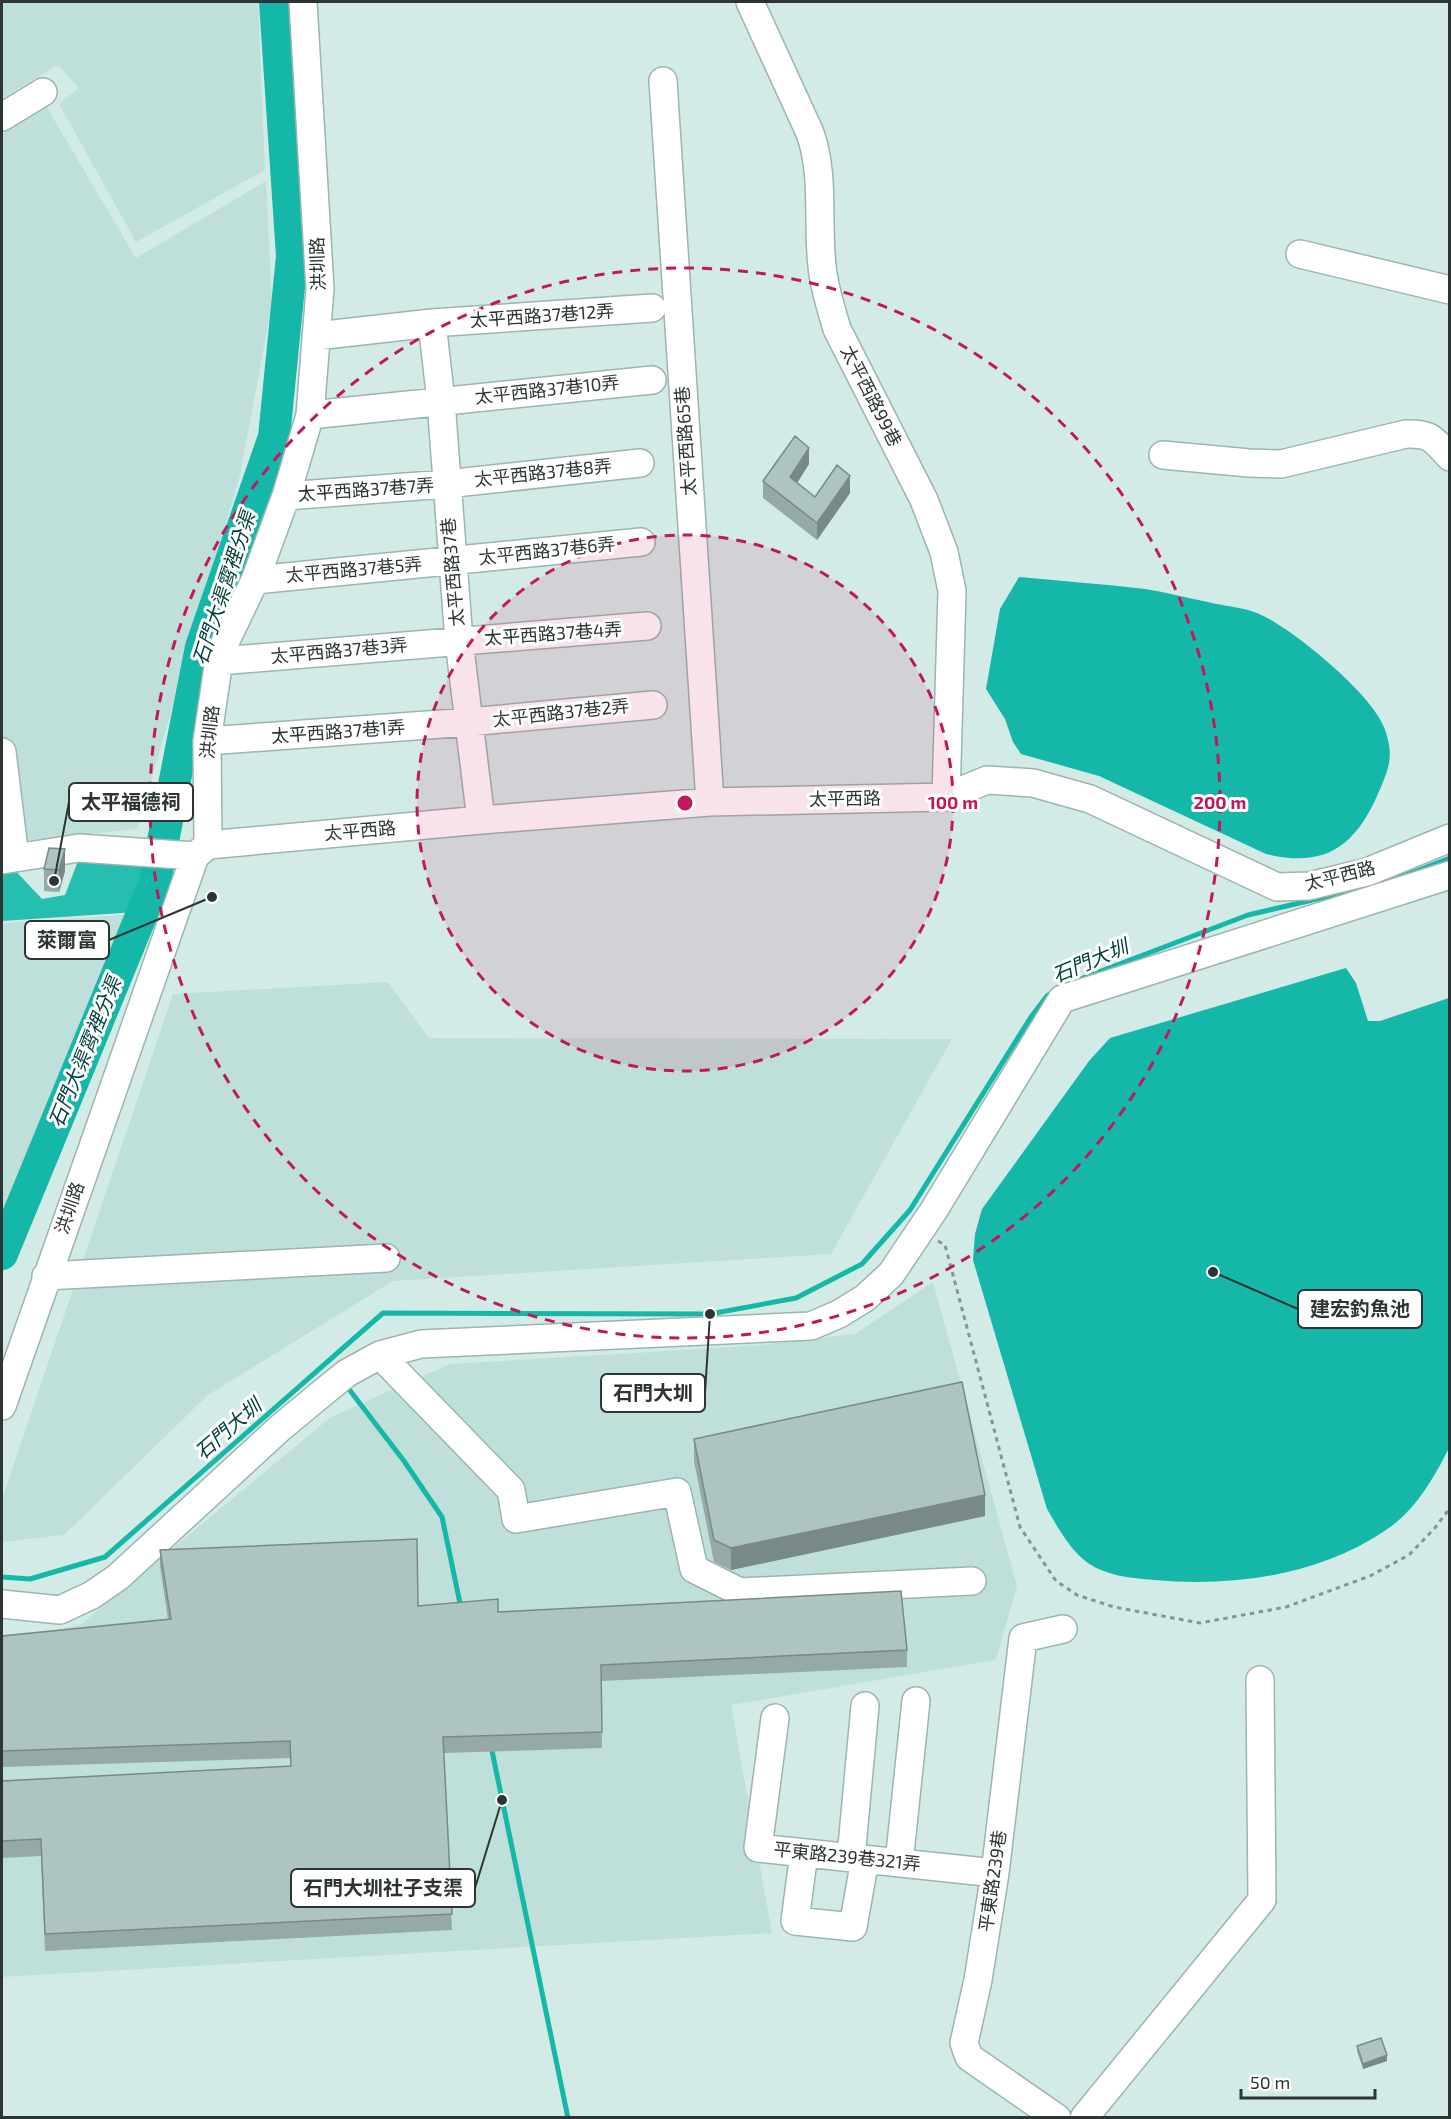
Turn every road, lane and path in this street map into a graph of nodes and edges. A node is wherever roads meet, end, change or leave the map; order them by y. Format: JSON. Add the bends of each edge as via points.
{"nodes":[{"id":1,"x":303,"y":2,"type":"edge"},
{"id":2,"x":750,"y":2,"type":"edge"},
{"id":3,"x":663,"y":81,"type":"dead end"},
{"id":4,"x":43,"y":92,"type":"dead end"},
{"id":5,"x":2,"y":117,"type":"edge"},
{"id":6,"x":1299,"y":254,"type":"dead end"},
{"id":7,"x":1449,"y":290,"type":"edge"},
{"id":8,"x":651,"y":308,"type":"dead end"},
{"id":9,"x":432,"y":323,"type":"junction"},
{"id":10,"x":316,"y":336,"type":"junction"},
{"id":11,"x":652,"y":380,"type":"dead end"},
{"id":12,"x":441,"y":401,"type":"junction"},
{"id":13,"x":310,"y":415,"type":"junction"},
{"id":14,"x":1163,"y":455,"type":"dead end"},
{"id":15,"x":1449,"y":457,"type":"edge"},
{"id":16,"x":640,"y":463,"type":"dead end"},
{"id":17,"x":446,"y":484,"type":"junction"},
{"id":18,"x":286,"y":496,"type":"junction"},
{"id":19,"x":641,"y":542,"type":"dead end"},
{"id":20,"x":453,"y":561,"type":"junction"},
{"id":21,"x":255,"y":580,"type":"junction"},
{"id":22,"x":647,"y":626,"type":"dead end"},
{"id":23,"x":459,"y":641,"type":"junction"},
{"id":24,"x":220,"y":661,"type":"junction"},
{"id":25,"x":653,"y":705,"type":"dead end"},
{"id":26,"x":469,"y":722,"type":"junction"},
{"id":27,"x":207,"y":741,"type":"junction"},
{"id":28,"x":2,"y":752,"type":"edge"},
{"id":29,"x":946,"y":797,"type":"junction"},
{"id":30,"x":710,"y":802,"type":"junction"},
{"id":31,"x":481,"y":820,"type":"junction"},
{"id":32,"x":1449,"y":838,"type":"edge"},
{"id":33,"x":192,"y":851,"type":"junction"},
{"id":34,"x":8,"y":859,"type":"edge"},
{"id":35,"x":1449,"y":874,"type":"edge"},
{"id":36,"x":921,"y":1231,"type":"junction"},
{"id":37,"x":386,"y":1258,"type":"dead end"},
{"id":38,"x":46,"y":1276,"type":"junction"},
{"id":39,"x":380,"y":1355,"type":"junction"},
{"id":40,"x":2,"y":1406,"type":"edge"},
{"id":41,"x":1449,"y":1508,"type":"edge"},
{"id":42,"x":972,"y":1581,"type":"dead end"},
{"id":43,"x":2,"y":1604,"type":"edge"},
{"id":44,"x":1063,"y":1629,"type":"dead end"},
{"id":45,"x":1260,"y":1680,"type":"dead end"},
{"id":46,"x":916,"y":1701,"type":"dead end"},
{"id":47,"x":865,"y":1706,"type":"dead end"},
{"id":48,"x":776,"y":1718,"type":"dead end"},
{"id":49,"x":804,"y":1852,"type":"junction"},
{"id":50,"x":858,"y":1858,"type":"junction"},
{"id":51,"x":899,"y":1863,"type":"junction"},
{"id":52,"x":995,"y":1873,"type":"junction"},
{"id":53,"x":1057,"y":2118,"type":"edge"},
{"id":54,"x":1084,"y":2118,"type":"edge"}],
"edges":[{"from":1,"to":10,"type":"street","name":"洪圳路","via":[[320,289]]},
{"from":2,"to":29,"type":"street","name":"太平西路99巷","via":[[817,153],[822,267],[837,329],[924,500],[944,552],[952,591]]},
{"from":3,"to":30,"type":"street","name":"太平西路65巷"},
{"from":4,"to":5,"type":"street"},
{"from":6,"to":7,"type":"street"},
{"from":8,"to":9,"type":"street","name":"太平西路37巷12弄"},
{"from":9,"to":10,"type":"street","name":"太平西路37巷12弄"},
{"from":9,"to":12,"type":"street","name":"太平西路37巷"},
{"from":10,"to":13,"type":"street","name":"洪圳路"},
{"from":11,"to":12,"type":"street","name":"太平西路37巷10弄"},
{"from":12,"to":13,"type":"street","name":"太平西路37巷10弄"},
{"from":12,"to":17,"type":"street","name":"太平西路37巷"},
{"from":13,"to":18,"type":"street","name":"洪圳路"},
{"from":14,"to":15,"type":"street","via":[[1281,464],[1422,433]]},
{"from":16,"to":17,"type":"street","name":"太平西路37巷8弄"},
{"from":17,"to":18,"type":"street","name":"太平西路37巷7弄"},
{"from":17,"to":20,"type":"street","name":"太平西路37巷"},
{"from":18,"to":21,"type":"street","name":"洪圳路"},
{"from":19,"to":20,"type":"street","name":"太平西路37巷6弄"},
{"from":20,"to":21,"type":"street","name":"太平西路37巷5弄"},
{"from":20,"to":23,"type":"street","name":"太平西路37巷"},
{"from":21,"to":24,"type":"street","name":"洪圳路","via":[[220,653]]},
{"from":22,"to":23,"type":"street","name":"太平西路37巷4弄"},
{"from":23,"to":24,"type":"street","name":"太平西路37巷3弄"},
{"from":23,"to":26,"type":"street","name":"太平西路37巷"},
{"from":24,"to":27,"type":"street","name":"洪圳路"},
{"from":25,"to":26,"type":"street","name":"太平西路37巷2弄"},
{"from":26,"to":27,"type":"street","name":"太平西路37巷1弄"},
{"from":26,"to":31,"type":"street","name":"太平西路37巷"},
{"from":27,"to":33,"type":"street","name":"洪圳路"},
{"from":28,"to":34,"type":"street"},
{"from":29,"to":30,"type":"street","name":"太平西路"},
{"from":29,"to":32,"type":"street","name":"太平西路","via":[[987,780],[1033,783],[1090,799],[1277,887],[1309,886],[1368,872]]},
{"from":30,"to":31,"type":"street","name":"太平西路"},
{"from":31,"to":33,"type":"street","name":"太平西路"},
{"from":33,"to":34,"type":"street","name":"太平西路","via":[[79,848]]},
{"from":33,"to":38,"type":"street","name":"洪圳路"},
{"from":35,"to":36,"type":"street","via":[[1062,999]]},
{"from":36,"to":39,"type":"street","via":[[891,1274],[865,1298],[811,1326],[421,1344]]},
{"from":36,"to":41,"type":"path","via":[[945,1245],[1020,1527],[1056,1581],[1077,1595],[1114,1607],[1200,1623],[1286,1607],[1370,1576],[1409,1555]]},
{"from":37,"to":38,"type":"street"},
{"from":38,"to":40,"type":"street","name":"洪圳路"},
{"from":39,"to":42,"type":"street","via":[[511,1490],[516,1519],[677,1492],[694,1569],[740,1592]]},
{"from":39,"to":43,"type":"street","via":[[347,1373],[280,1428],[118,1577],[92,1595],[60,1610]]},
{"from":44,"to":52,"type":"street","name":"平東路239巷","via":[[1023,1638]]},
{"from":45,"to":54,"type":"street","via":[[1262,1900]]},
{"from":46,"to":51,"type":"street"},
{"from":47,"to":50,"type":"street"},
{"from":48,"to":49,"type":"street","name":"平東路239巷321弄","via":[[758,1848]]},
{"from":49,"to":50,"type":"street","name":"平東路239巷321弄"},
{"from":49,"to":50,"type":"street","via":[[795,1922],[853,1927]]},
{"from":50,"to":51,"type":"street","name":"平東路239巷321弄"},
{"from":51,"to":52,"type":"street","name":"平東路239巷321弄"},
{"from":52,"to":53,"type":"street","name":"平東路239巷","via":[[964,2043],[969,2056]]}]}
